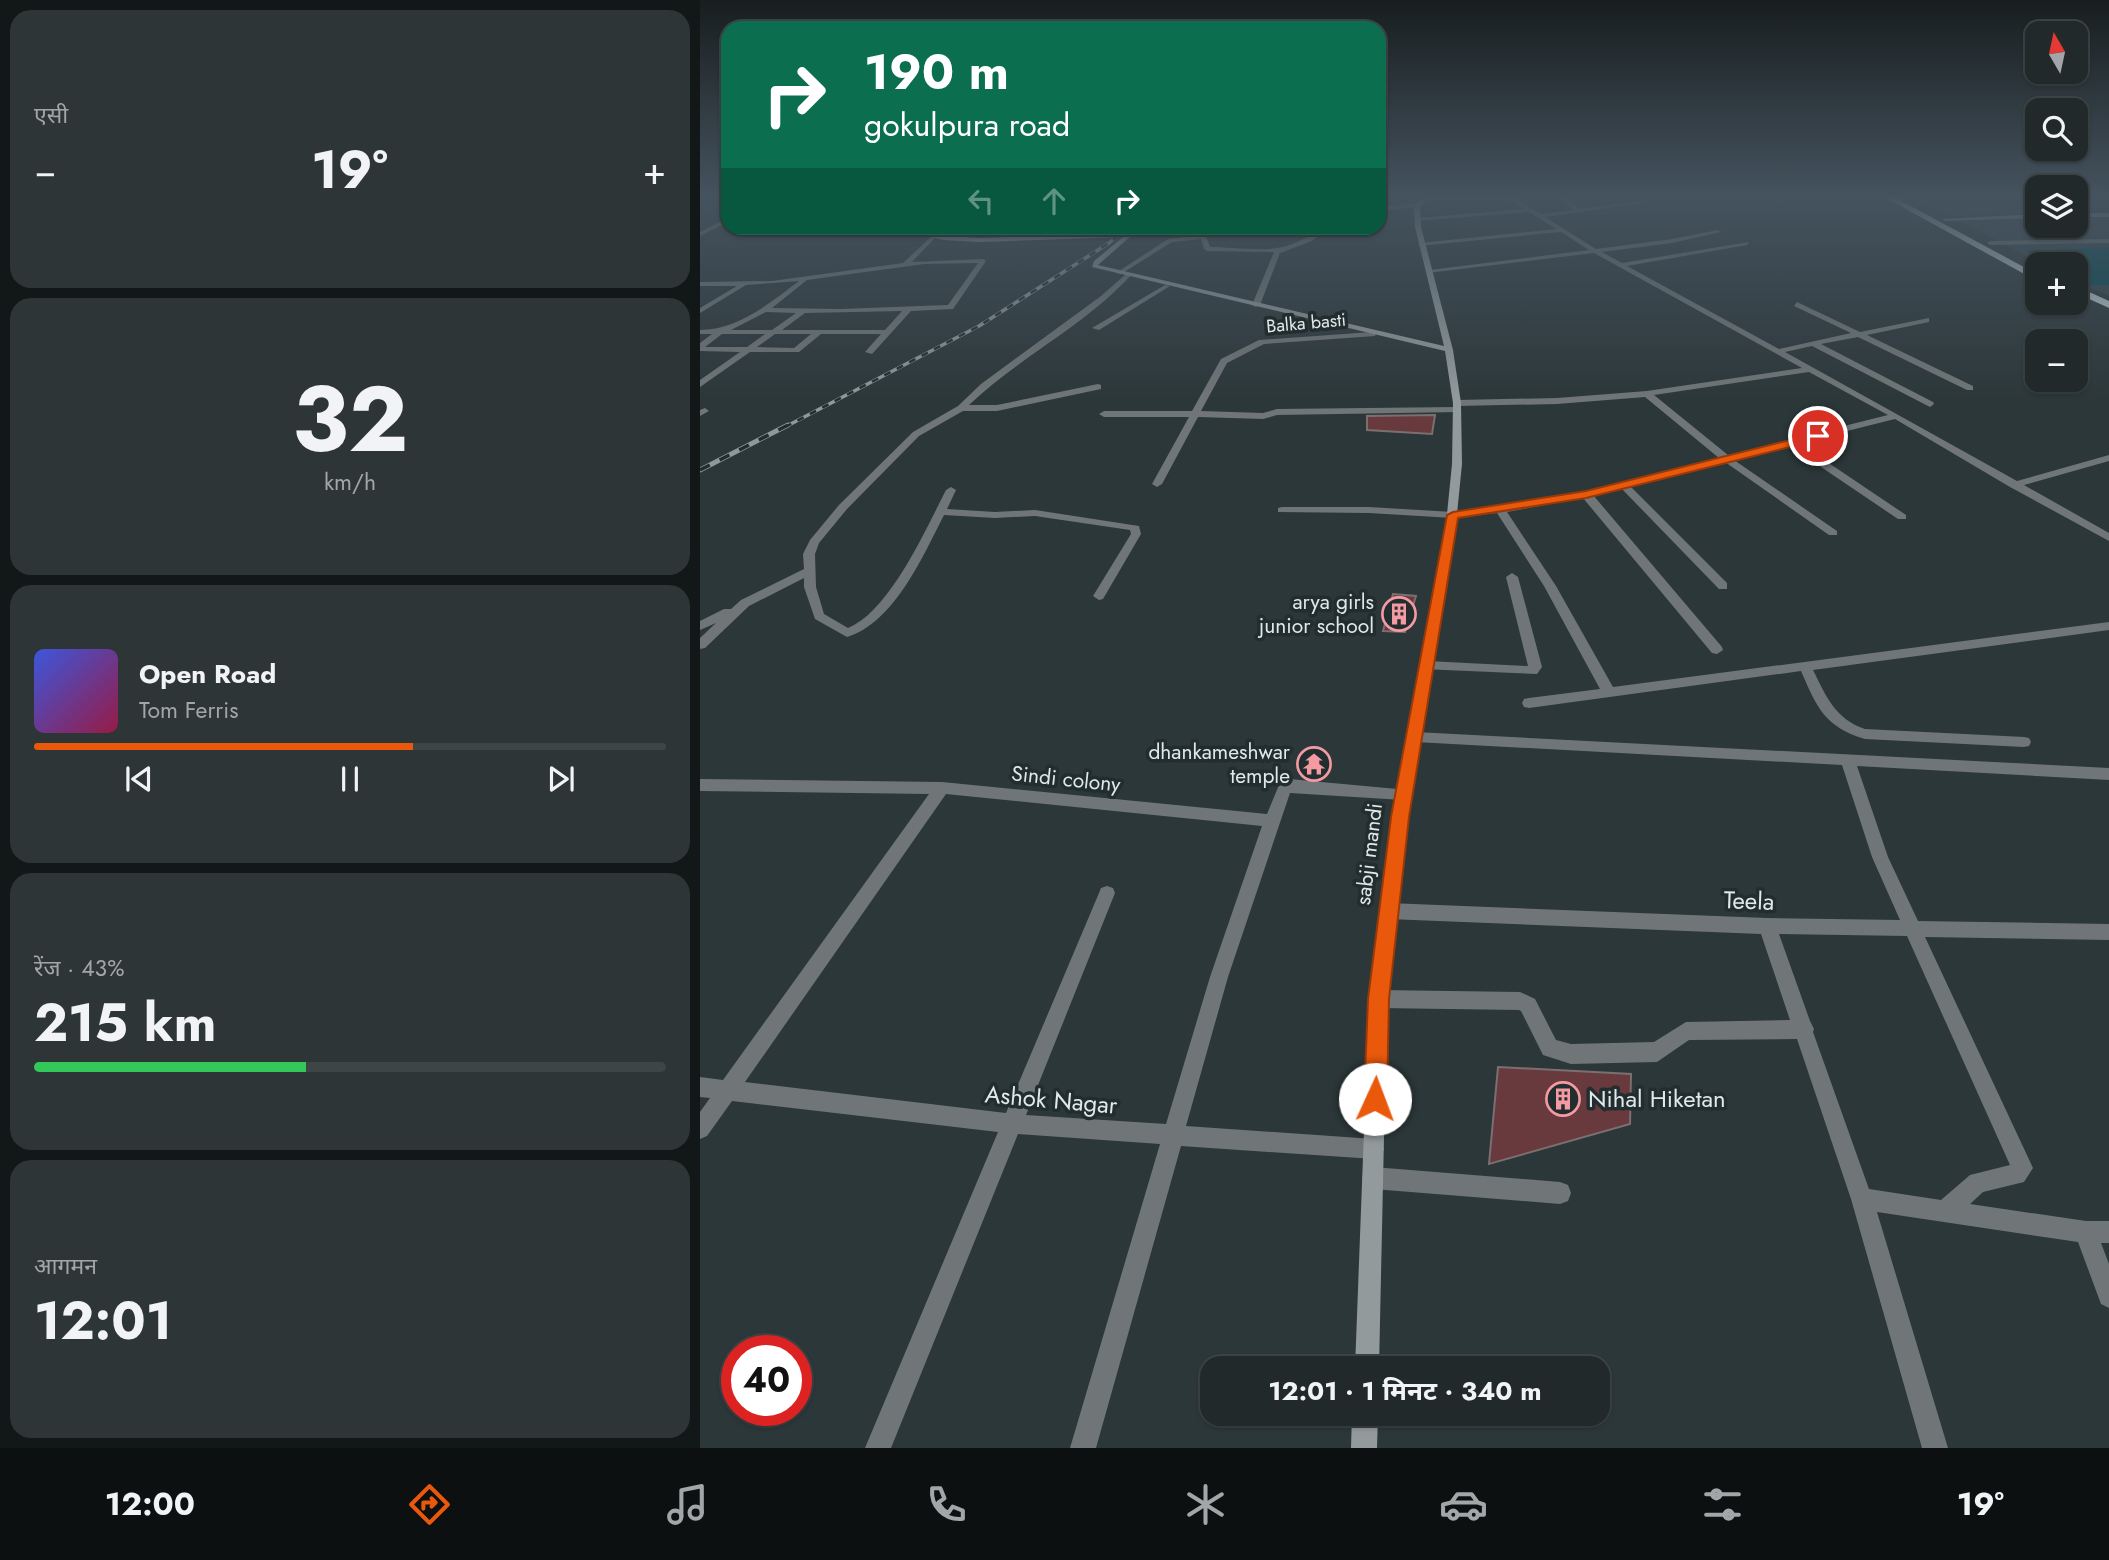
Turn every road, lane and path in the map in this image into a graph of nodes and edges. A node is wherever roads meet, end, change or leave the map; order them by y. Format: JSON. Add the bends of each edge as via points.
{"nodes":[{"id":1,"x":905,"y":265,"type":"joint"},
{"id":2,"x":913,"y":265,"type":"edge"},
{"id":3,"x":980,"y":265,"type":"edge"},
{"id":4,"x":1094,"y":265,"type":"edge"},
{"id":5,"x":1137,"y":265,"type":"edge"},
{"id":6,"x":1272,"y":265,"type":"edge"},
{"id":7,"x":1427,"y":265,"type":"edge"},
{"id":8,"x":1488,"y":265,"type":"edge"},
{"id":9,"x":1621,"y":265,"type":"edge"},
{"id":10,"x":1429,"y":272,"type":"junction"},
{"id":11,"x":1124,"y":274,"type":"junction"},
{"id":12,"x":805,"y":280,"type":"junction"},
{"id":13,"x":700,"y":284,"type":"edge"},
{"id":14,"x":745,"y":284,"type":"junction"},
{"id":15,"x":1167,"y":286,"type":"junction"},
{"id":16,"x":2088,"y":295,"type":"edge"},
{"id":17,"x":1797,"y":304,"type":"dead end"},
{"id":18,"x":2088,"y":304,"type":"edge"},
{"id":19,"x":1256,"y":305,"type":"junction"},
{"id":20,"x":2109,"y":305,"type":"edge"},
{"id":21,"x":909,"y":308,"type":"junction"},
{"id":22,"x":765,"y":310,"type":"junction"},
{"id":23,"x":700,"y":311,"type":"edge"},
{"id":24,"x":803,"y":311,"type":"junction"},
{"id":25,"x":2109,"y":314,"type":"edge"},
{"id":26,"x":1926,"y":320,"type":"dead end"},
{"id":27,"x":1096,"y":328,"type":"dead end"},
{"id":28,"x":700,"y":332,"type":"edge"},
{"id":29,"x":720,"y":332,"type":"junction"},
{"id":30,"x":773,"y":332,"type":"junction"},
{"id":31,"x":886,"y":332,"type":"junction"},
{"id":32,"x":818,"y":333,"type":"junction"},
{"id":33,"x":1371,"y":334,"type":"junction"},
{"id":34,"x":1861,"y":335,"type":"junction"},
{"id":35,"x":1814,"y":344,"type":"junction"},
{"id":36,"x":700,"y":348,"type":"edge"},
{"id":37,"x":1449,"y":350,"type":"junction"},
{"id":38,"x":748,"y":351,"type":"junction"},
{"id":39,"x":1779,"y":351,"type":"junction"},
{"id":40,"x":869,"y":352,"type":"dead end"},
{"id":41,"x":1810,"y":369,"type":"junction"},
{"id":42,"x":700,"y":384,"type":"edge"},
{"id":43,"x":1098,"y":387,"type":"dead end"},
{"id":44,"x":1970,"y":388,"type":"dead end"},
{"id":45,"x":1647,"y":394,"type":"junction"},
{"id":46,"x":1930,"y":404,"type":"dead end"},
{"id":47,"x":1457,"y":406,"type":"junction"},
{"id":48,"x":961,"y":408,"type":"junction"},
{"id":49,"x":1104,"y":414,"type":"dead end"},
{"id":50,"x":1195,"y":414,"type":"junction"},
{"id":51,"x":1896,"y":416,"type":"junction"},
{"id":52,"x":1792,"y":443,"type":"junction"},
{"id":53,"x":2109,"y":458,"type":"edge"},
{"id":54,"x":1728,"y":460,"type":"junction"},
{"id":55,"x":1157,"y":484,"type":"dead end"},
{"id":56,"x":1623,"y":485,"type":"junction"},
{"id":57,"x":2014,"y":485,"type":"junction"},
{"id":58,"x":951,"y":490,"type":"dead end"},
{"id":59,"x":1586,"y":494,"type":"junction"},
{"id":60,"x":1282,"y":510,"type":"dead end"},
{"id":61,"x":1500,"y":510,"type":"junction"},
{"id":62,"x":940,"y":512,"type":"junction"},
{"id":63,"x":1453,"y":515,"type":"junction"},
{"id":64,"x":1902,"y":517,"type":"dead end"},
{"id":65,"x":1833,"y":533,"type":"dead end"},
{"id":66,"x":2109,"y":538,"type":"edge"},
{"id":67,"x":809,"y":571,"type":"junction"},
{"id":68,"x":1512,"y":577,"type":"dead end"},
{"id":69,"x":1723,"y":586,"type":"dead end"},
{"id":70,"x":1099,"y":596,"type":"dead end"},
{"id":71,"x":745,"y":603,"type":"junction"},
{"id":72,"x":700,"y":626,"type":"edge"},
{"id":73,"x":2109,"y":626,"type":"edge"},
{"id":74,"x":700,"y":645,"type":"edge"},
{"id":75,"x":1717,"y":650,"type":"dead end"},
{"id":76,"x":1427,"y":666,"type":"junction"},
{"id":77,"x":1805,"y":666,"type":"junction"},
{"id":78,"x":1609,"y":692,"type":"junction"},
{"id":79,"x":1529,"y":703,"type":"dead end"},
{"id":80,"x":1415,"y":737,"type":"junction"},
{"id":81,"x":2024,"y":742,"type":"dead end"},
{"id":82,"x":1848,"y":761,"type":"junction"},
{"id":83,"x":2109,"y":774,"type":"edge"},
{"id":84,"x":700,"y":785,"type":"edge"},
{"id":85,"x":942,"y":788,"type":"junction"},
{"id":86,"x":1403,"y":794,"type":"junction"},
{"id":87,"x":1272,"y":821,"type":"junction"},
{"id":88,"x":1107,"y":892,"type":"dead end"},
{"id":89,"x":1388,"y":911,"type":"junction"},
{"id":90,"x":1767,"y":926,"type":"junction"},
{"id":91,"x":1912,"y":929,"type":"junction"},
{"id":92,"x":2109,"y":932,"type":"edge"},
{"id":93,"x":1378,"y":999,"type":"junction"},
{"id":94,"x":1805,"y":1029,"type":"junction"},
{"id":95,"x":700,"y":1087,"type":"edge"},
{"id":96,"x":726,"y":1090,"type":"junction"},
{"id":97,"x":1014,"y":1124,"type":"junction"},
{"id":98,"x":700,"y":1129,"type":"edge"},
{"id":99,"x":1174,"y":1136,"type":"junction"},
{"id":100,"x":1374,"y":1149,"type":"junction"},
{"id":101,"x":1373,"y":1178,"type":"junction"},
{"id":102,"x":1560,"y":1193,"type":"dead end"},
{"id":103,"x":1861,"y":1199,"type":"junction"},
{"id":104,"x":1944,"y":1211,"type":"junction"},
{"id":105,"x":2098,"y":1232,"type":"edge"},
{"id":106,"x":2109,"y":1296,"type":"edge"},
{"id":107,"x":1367,"y":1356,"type":"edge"},
{"id":108,"x":1365,"y":1426,"type":"edge"},
{"id":109,"x":878,"y":1448,"type":"edge"},
{"id":110,"x":1083,"y":1448,"type":"edge"},
{"id":111,"x":1364,"y":1448,"type":"edge"},
{"id":112,"x":1936,"y":1448,"type":"edge"}],
"edges":[{"from":1,"to":2,"type":"street"},
{"from":1,"to":12,"type":"street"},
{"from":3,"to":21,"type":"street","via":[[950,307]]},
{"from":4,"to":11,"type":"street","name":"Balka basti"},
{"from":5,"to":11,"type":"street"},
{"from":6,"to":19,"type":"street"},
{"from":7,"to":10,"type":"street","name":"sabji mandi"},
{"from":8,"to":10,"type":"street"},
{"from":9,"to":39,"type":"street"},
{"from":10,"to":37,"type":"street","name":"sabji mandi"},
{"from":11,"to":15,"type":"street","name":"Balka basti"},
{"from":11,"to":48,"type":"street","via":[[1104,298]]},
{"from":12,"to":14,"type":"street"},
{"from":12,"to":22,"type":"street"},
{"from":13,"to":14,"type":"street"},
{"from":14,"to":23,"type":"street"},
{"from":15,"to":19,"type":"street","name":"Balka basti"},
{"from":15,"to":27,"type":"street"},
{"from":16,"to":20,"type":"highway"},
{"from":17,"to":34,"type":"street"},
{"from":18,"to":25,"type":"highway"},
{"from":19,"to":33,"type":"street","name":"Balka basti"},
{"from":21,"to":24,"type":"street"},
{"from":21,"to":31,"type":"street"},
{"from":22,"to":24,"type":"street"},
{"from":22,"to":29,"type":"street"},
{"from":24,"to":30,"type":"street"},
{"from":26,"to":34,"type":"street"},
{"from":28,"to":29,"type":"street"},
{"from":29,"to":30,"type":"street"},
{"from":29,"to":36,"type":"street"},
{"from":30,"to":32,"type":"street"},
{"from":30,"to":38,"type":"street"},
{"from":31,"to":32,"type":"street"},
{"from":31,"to":40,"type":"street"},
{"from":32,"to":38,"type":"street","via":[[797,350]]},
{"from":33,"to":37,"type":"street","name":"Balka basti"},
{"from":33,"to":50,"type":"street","name":"Balka basti","via":[[1262,342],[1224,360]]},
{"from":34,"to":35,"type":"street"},
{"from":34,"to":44,"type":"street"},
{"from":35,"to":39,"type":"street"},
{"from":35,"to":46,"type":"street"},
{"from":36,"to":38,"type":"street"},
{"from":37,"to":47,"type":"street","name":"sabji mandi"},
{"from":38,"to":42,"type":"street"},
{"from":39,"to":41,"type":"street"},
{"from":41,"to":45,"type":"street"},
{"from":41,"to":51,"type":"street"},
{"from":43,"to":48,"type":"street","via":[[997,408]]},
{"from":45,"to":47,"type":"street"},
{"from":45,"to":54,"type":"street"},
{"from":47,"to":50,"type":"street","via":[[1263,416]]},
{"from":47,"to":63,"type":"street","name":"sabji mandi"},
{"from":48,"to":67,"type":"street","via":[[916,434],[864,485],[814,542]]},
{"from":49,"to":50,"type":"street"},
{"from":50,"to":55,"type":"street","name":"Balka basti"},
{"from":51,"to":52,"type":"street"},
{"from":51,"to":57,"type":"street"},
{"from":52,"to":54,"type":"street"},
{"from":52,"to":64,"type":"street"},
{"from":53,"to":57,"type":"street"},
{"from":54,"to":56,"type":"street"},
{"from":54,"to":65,"type":"street"},
{"from":56,"to":59,"type":"street"},
{"from":56,"to":69,"type":"street"},
{"from":57,"to":66,"type":"street"},
{"from":58,"to":62,"type":"street"},
{"from":59,"to":61,"type":"street"},
{"from":59,"to":75,"type":"street"},
{"from":60,"to":63,"type":"street"},
{"from":61,"to":63,"type":"street"},
{"from":61,"to":78,"type":"street","via":[[1550,586]]},
{"from":62,"to":67,"type":"street","via":[[892,595],[860,631],[839,631],[819,616]]},
{"from":62,"to":70,"type":"street","via":[[1035,513],[1135,528],[1136,534]]},
{"from":63,"to":76,"type":"street","name":"sabji mandi"},
{"from":67,"to":71,"type":"street"},
{"from":68,"to":76,"type":"street","via":[[1535,667],[1532,671]]},
{"from":71,"to":72,"type":"street"},
{"from":71,"to":74,"type":"street"},
{"from":73,"to":77,"type":"street"},
{"from":76,"to":80,"type":"street","name":"sabji mandi"},
{"from":77,"to":78,"type":"street"},
{"from":77,"to":81,"type":"street","via":[[1827,712],[1846,729],[1865,734]]},
{"from":78,"to":79,"type":"street"},
{"from":80,"to":82,"type":"street"},
{"from":80,"to":86,"type":"street","name":"sabji mandi"},
{"from":82,"to":83,"type":"street"},
{"from":82,"to":91,"type":"street","via":[[1880,857]]},
{"from":84,"to":85,"type":"street","name":"Sindi colony"},
{"from":85,"to":87,"type":"street","name":"Sindi colony"},
{"from":85,"to":96,"type":"street"},
{"from":86,"to":87,"type":"street","via":[[1289,785]]},
{"from":86,"to":89,"type":"street","name":"sabji mandi"},
{"from":87,"to":99,"type":"street","via":[[1219,977]]},
{"from":88,"to":97,"type":"street"},
{"from":89,"to":90,"type":"street","name":"Teela"},
{"from":89,"to":93,"type":"street","name":"sabji mandi"},
{"from":90,"to":91,"type":"street","name":"Teela"},
{"from":90,"to":94,"type":"street"},
{"from":91,"to":92,"type":"street","name":"Teela"},
{"from":91,"to":104,"type":"street","via":[[2022,1168],[2016,1174],[1978,1183]]},
{"from":93,"to":94,"type":"street","via":[[1520,1001],[1528,1005],[1550,1048],[1572,1054],[1657,1052],[1686,1031]]},
{"from":93,"to":100,"type":"street","name":"sabji mandi"},
{"from":94,"to":103,"type":"street"},
{"from":95,"to":96,"type":"street","name":"Ashok Nagar"},
{"from":96,"to":97,"type":"street","name":"Ashok Nagar"},
{"from":96,"to":98,"type":"street"},
{"from":97,"to":99,"type":"street","name":"Ashok Nagar"},
{"from":97,"to":109,"type":"street"},
{"from":99,"to":100,"type":"street","name":"Ashok Nagar"},
{"from":99,"to":110,"type":"street"},
{"from":100,"to":101,"type":"street","name":"sabji mandi"},
{"from":101,"to":102,"type":"street"},
{"from":101,"to":107,"type":"street","name":"sabji mandi"},
{"from":103,"to":104,"type":"street"},
{"from":103,"to":112,"type":"street"},
{"from":104,"to":105,"type":"street"},
{"from":105,"to":106,"type":"street"},
{"from":108,"to":111,"type":"street"}]}
